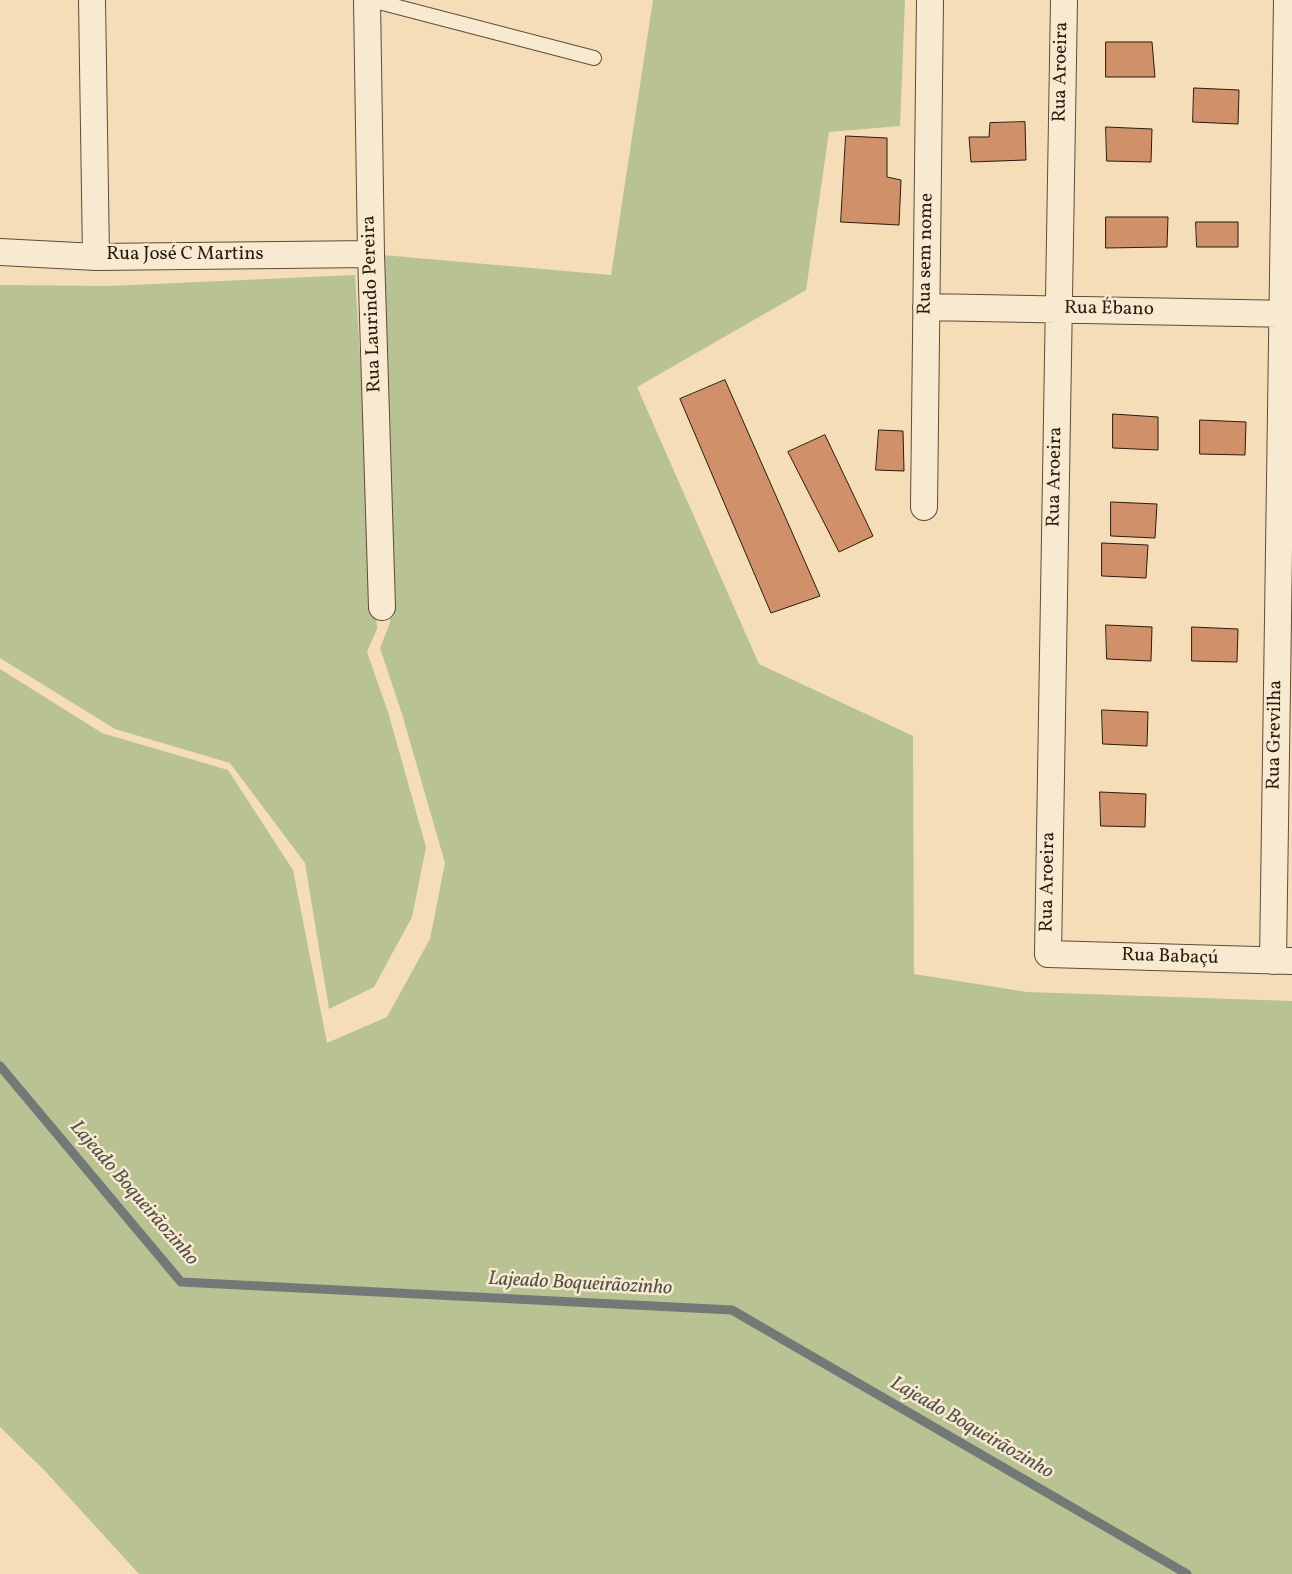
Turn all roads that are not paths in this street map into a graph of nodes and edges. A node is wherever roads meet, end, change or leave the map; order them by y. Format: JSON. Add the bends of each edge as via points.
{"nodes":[{"id":1,"x":92,"y":0,"type":"edge"},
{"id":2,"x":369,"y":0,"type":"edge"},
{"id":3,"x":930,"y":0,"type":"edge"},
{"id":4,"x":1064,"y":0,"type":"edge"},
{"id":5,"x":1287,"y":0,"type":"edge"},
{"id":6,"x":594,"y":58,"type":"dead end"},
{"id":7,"x":0,"y":252,"type":"edge"},
{"id":8,"x":370,"y":254,"type":"junction"},
{"id":9,"x":96,"y":257,"type":"junction"},
{"id":10,"x":926,"y":307,"type":"junction"},
{"id":11,"x":1059,"y":310,"type":"junction"},
{"id":12,"x":1286,"y":314,"type":"edge"},
{"id":13,"x":924,"y":507,"type":"dead end"},
{"id":14,"x":382,"y":607,"type":"dead end"},
{"id":15,"x":1048,"y":954,"type":"joint"},
{"id":16,"x":1282,"y":961,"type":"edge"}],
"edges":[{"from":1,"to":9,"type":"street"},
{"from":2,"to":6,"type":"lane"},
{"from":2,"to":8,"type":"street","name":"Rua Laurindo Pereira"},
{"from":3,"to":10,"type":"street","name":"Rua sem nome"},
{"from":4,"to":11,"type":"street","name":"Rua Aroeira"},
{"from":5,"to":12,"type":"street","name":"Rua Grevilha"},
{"from":7,"to":9,"type":"street","name":"Rua José C Martins"},
{"from":8,"to":9,"type":"street","name":"Rua José C Martins"},
{"from":8,"to":14,"type":"street","name":"Rua Laurindo Pereira"},
{"from":10,"to":11,"type":"street","name":"Rua Ébano"},
{"from":10,"to":13,"type":"street","name":"Rua sem nome"},
{"from":11,"to":12,"type":"street","name":"Rua Ébano"},
{"from":11,"to":15,"type":"street","name":"Rua Aroeira"},
{"from":12,"to":16,"type":"street","name":"Rua Grevilha"},
{"from":15,"to":16,"type":"street","name":"Rua Babaçú"}]}
